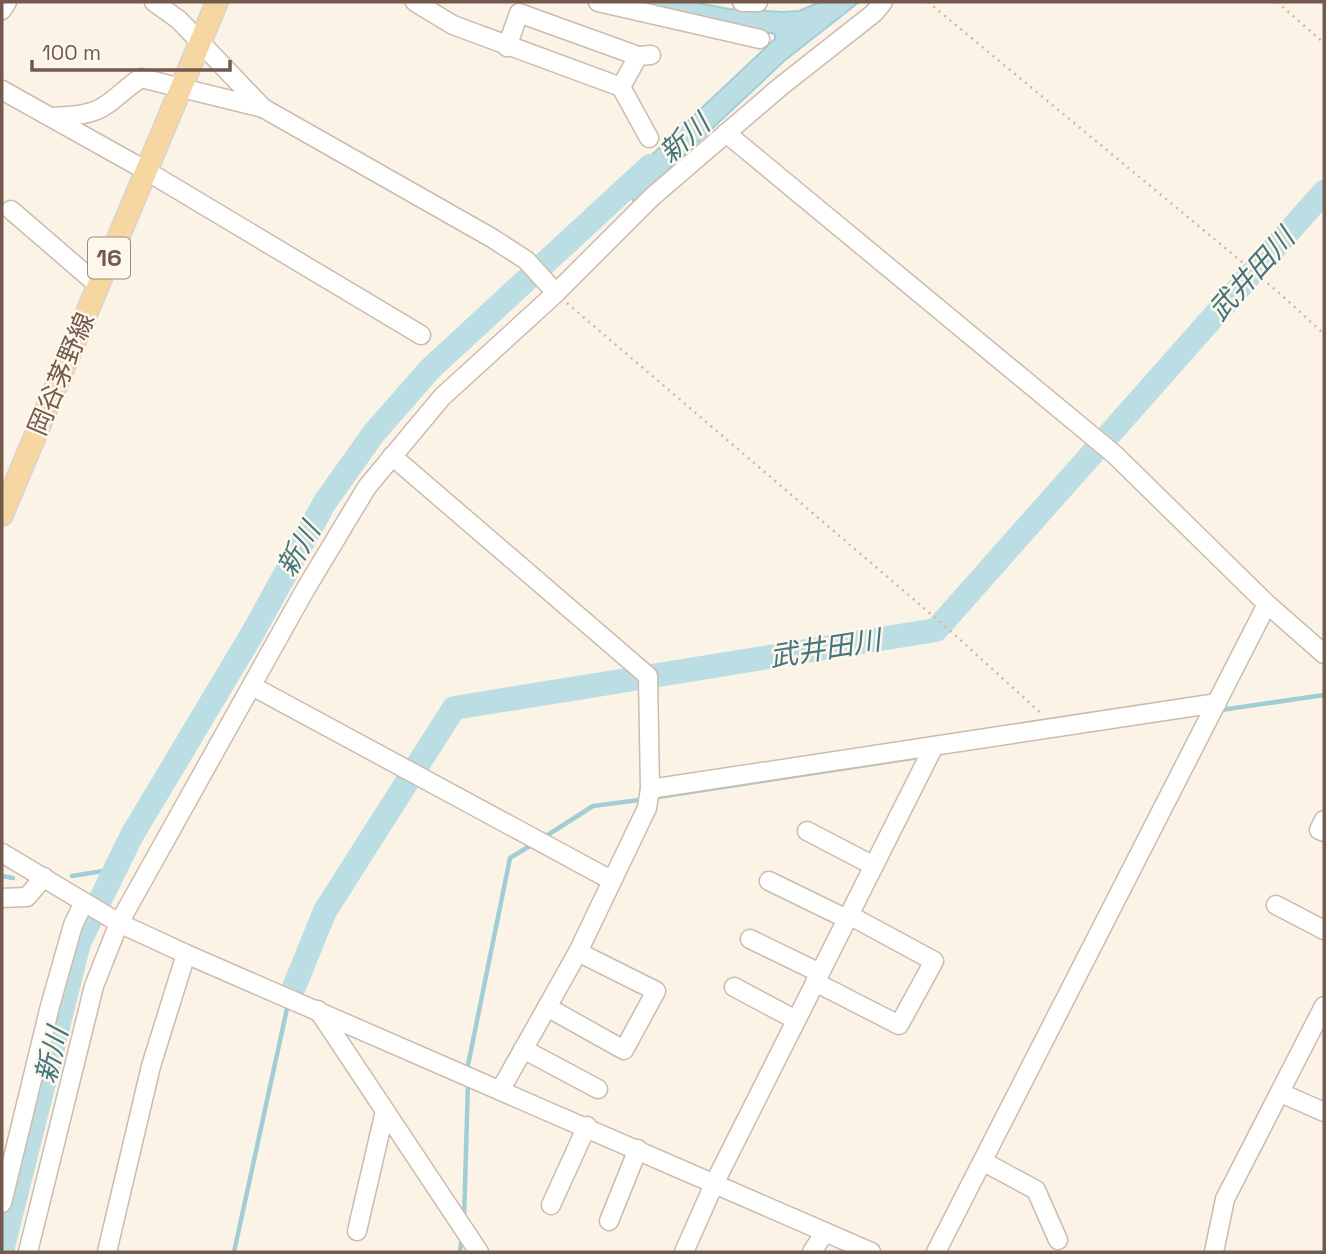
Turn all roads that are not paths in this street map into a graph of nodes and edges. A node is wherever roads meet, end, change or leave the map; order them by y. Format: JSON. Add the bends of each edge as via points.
{"nodes":[{"id":1,"x":7,"y":2,"type":"edge"},
{"id":2,"x":154,"y":2,"type":"edge"},
{"id":3,"x":217,"y":2,"type":"edge"},
{"id":4,"x":415,"y":2,"type":"edge"},
{"id":5,"x":598,"y":2,"type":"edge"},
{"id":6,"x":883,"y":2,"type":"edge"},
{"id":7,"x":2,"y":10,"type":"edge"},
{"id":8,"x":760,"y":39,"type":"dead end"},
{"id":9,"x":200,"y":42,"type":"junction"},
{"id":10,"x":507,"y":47,"type":"junction"},
{"id":11,"x":621,"y":87,"type":"junction"},
{"id":12,"x":180,"y":89,"type":"junction"},
{"id":13,"x":2,"y":90,"type":"edge"},
{"id":14,"x":263,"y":108,"type":"junction"},
{"id":15,"x":50,"y":117,"type":"junction"},
{"id":16,"x":726,"y":133,"type":"junction"},
{"id":17,"x":649,"y":138,"type":"dead end"},
{"id":18,"x":145,"y":170,"type":"junction"},
{"id":19,"x":11,"y":210,"type":"dead end"},
{"id":20,"x":98,"y":285,"type":"junction"},
{"id":21,"x":551,"y":286,"type":"junction"},
{"id":22,"x":421,"y":335,"type":"dead end"},
{"id":23,"x":392,"y":456,"type":"junction"},
{"id":24,"x":2,"y":515,"type":"edge"},
{"id":25,"x":1266,"y":604,"type":"junction"},
{"id":26,"x":1324,"y":654,"type":"edge"},
{"id":27,"x":252,"y":686,"type":"junction"},
{"id":28,"x":1217,"y":703,"type":"junction"},
{"id":29,"x":934,"y":746,"type":"junction"},
{"id":30,"x":650,"y":789,"type":"junction"},
{"id":31,"x":1324,"y":820,"type":"edge"},
{"id":32,"x":807,"y":831,"type":"dead end"},
{"id":33,"x":1324,"y":832,"type":"edge"},
{"id":34,"x":2,"y":853,"type":"edge"},
{"id":35,"x":874,"y":866,"type":"junction"},
{"id":36,"x":44,"y":877,"type":"junction"},
{"id":37,"x":611,"y":880,"type":"junction"},
{"id":38,"x":769,"y":881,"type":"dead end"},
{"id":39,"x":2,"y":898,"type":"edge"},
{"id":40,"x":1276,"y":905,"type":"dead end"},
{"id":41,"x":91,"y":907,"type":"junction"},
{"id":42,"x":848,"y":917,"type":"junction"},
{"id":43,"x":119,"y":923,"type":"junction"},
{"id":44,"x":1324,"y":930,"type":"edge"},
{"id":45,"x":750,"y":939,"type":"dead end"},
{"id":46,"x":578,"y":952,"type":"junction"},
{"id":47,"x":186,"y":954,"type":"junction"},
{"id":48,"x":818,"y":977,"type":"junction"},
{"id":49,"x":734,"y":987,"type":"dead end"},
{"id":50,"x":1324,"y":1006,"type":"edge"},
{"id":51,"x":547,"y":1007,"type":"junction"},
{"id":52,"x":318,"y":1010,"type":"junction"},
{"id":53,"x":796,"y":1020,"type":"junction"},
{"id":54,"x":1318,"y":1035,"type":"edge"},
{"id":55,"x":523,"y":1049,"type":"junction"},
{"id":56,"x":501,"y":1089,"type":"junction"},
{"id":57,"x":598,"y":1089,"type":"dead end"},
{"id":58,"x":1281,"y":1093,"type":"junction"},
{"id":59,"x":385,"y":1111,"type":"junction"},
{"id":60,"x":1324,"y":1112,"type":"edge"},
{"id":61,"x":587,"y":1126,"type":"junction"},
{"id":62,"x":638,"y":1149,"type":"junction"},
{"id":63,"x":984,"y":1162,"type":"junction"},
{"id":64,"x":715,"y":1182,"type":"junction"},
{"id":65,"x":2,"y":1203,"type":"edge"},
{"id":66,"x":551,"y":1205,"type":"dead end"},
{"id":67,"x":609,"y":1221,"type":"dead end"},
{"id":68,"x":357,"y":1231,"type":"dead end"},
{"id":69,"x":825,"y":1232,"type":"junction"},
{"id":70,"x":1058,"y":1240,"type":"dead end"},
{"id":71,"x":28,"y":1252,"type":"edge"},
{"id":72,"x":107,"y":1252,"type":"edge"},
{"id":73,"x":479,"y":1252,"type":"edge"},
{"id":74,"x":684,"y":1252,"type":"edge"},
{"id":75,"x":812,"y":1252,"type":"edge"},
{"id":76,"x":871,"y":1252,"type":"edge"},
{"id":77,"x":936,"y":1252,"type":"edge"},
{"id":78,"x":1213,"y":1252,"type":"edge"}],
"edges":[{"from":1,"to":7,"type":"street"},
{"from":2,"to":9,"type":"street"},
{"from":3,"to":9,"type":"main road","name":"岡谷茅野線","number":"16"},
{"from":4,"to":10,"type":"street","via":[[453,25]]},
{"from":5,"to":8,"type":"street"},
{"from":6,"to":16,"type":"street"},
{"from":9,"to":12,"type":"main road","name":"岡谷茅野線","number":"16"},
{"from":9,"to":14,"type":"street"},
{"from":10,"to":11,"type":"street"},
{"from":10,"to":11,"type":"street","via":[[519,13],[644,55]]},
{"from":11,"to":17,"type":"street"},
{"from":12,"to":14,"type":"street"},
{"from":12,"to":15,"type":"street","via":[[141,78],[105,106],[76,116]]},
{"from":12,"to":18,"type":"main road","name":"岡谷茅野線","number":"16"},
{"from":13,"to":15,"type":"street"},
{"from":14,"to":21,"type":"street","via":[[492,238],[528,262]]},
{"from":15,"to":18,"type":"street"},
{"from":16,"to":21,"type":"street"},
{"from":16,"to":25,"type":"street","via":[[1108,449]]},
{"from":18,"to":20,"type":"main road","name":"岡谷茅野線","number":"16"},
{"from":18,"to":22,"type":"street"},
{"from":19,"to":20,"type":"street"},
{"from":20,"to":24,"type":"main road","name":"岡谷茅野線","number":"16"},
{"from":21,"to":23,"type":"street","via":[[442,397]]},
{"from":23,"to":27,"type":"street","via":[[367,487]]},
{"from":23,"to":30,"type":"street","via":[[649,681]]},
{"from":25,"to":26,"type":"street"},
{"from":25,"to":28,"type":"street"},
{"from":27,"to":37,"type":"street"},
{"from":27,"to":43,"type":"street"},
{"from":28,"to":29,"type":"street"},
{"from":28,"to":63,"type":"street"},
{"from":29,"to":30,"type":"street"},
{"from":29,"to":35,"type":"street"},
{"from":30,"to":37,"type":"street","via":[[647,807]]},
{"from":31,"to":33,"type":"street","via":[[1319,830]]},
{"from":32,"to":35,"type":"street"},
{"from":34,"to":36,"type":"street"},
{"from":35,"to":42,"type":"street"},
{"from":36,"to":39,"type":"street","via":[[27,897]]},
{"from":36,"to":41,"type":"street"},
{"from":37,"to":46,"type":"street"},
{"from":38,"to":42,"type":"street"},
{"from":40,"to":44,"type":"street"},
{"from":41,"to":43,"type":"street"},
{"from":41,"to":65,"type":"street","via":[[73,925]]},
{"from":42,"to":48,"type":"street"},
{"from":42,"to":48,"type":"street","via":[[934,961],[899,1025]]},
{"from":43,"to":47,"type":"street"},
{"from":43,"to":71,"type":"street","via":[[94,986]]},
{"from":45,"to":48,"type":"street"},
{"from":46,"to":51,"type":"street"},
{"from":46,"to":51,"type":"street","via":[[656,991],[624,1050]]},
{"from":47,"to":52,"type":"street"},
{"from":47,"to":72,"type":"street","via":[[151,1066]]},
{"from":48,"to":53,"type":"street"},
{"from":49,"to":53,"type":"street"},
{"from":50,"to":54,"type":"street"},
{"from":51,"to":55,"type":"street"},
{"from":52,"to":56,"type":"street"},
{"from":52,"to":59,"type":"street"},
{"from":53,"to":64,"type":"street"},
{"from":54,"to":58,"type":"street"},
{"from":55,"to":56,"type":"street"},
{"from":55,"to":57,"type":"street"},
{"from":56,"to":61,"type":"street"},
{"from":58,"to":60,"type":"street"},
{"from":58,"to":78,"type":"street","via":[[1225,1199]]},
{"from":59,"to":68,"type":"street"},
{"from":59,"to":73,"type":"street"},
{"from":61,"to":62,"type":"street"},
{"from":61,"to":66,"type":"street"},
{"from":62,"to":64,"type":"street"},
{"from":62,"to":67,"type":"street"},
{"from":63,"to":70,"type":"street","via":[[1035,1190]]},
{"from":63,"to":77,"type":"street"},
{"from":64,"to":69,"type":"street"},
{"from":64,"to":74,"type":"street"},
{"from":69,"to":75,"type":"street"},
{"from":69,"to":76,"type":"street"}]}
